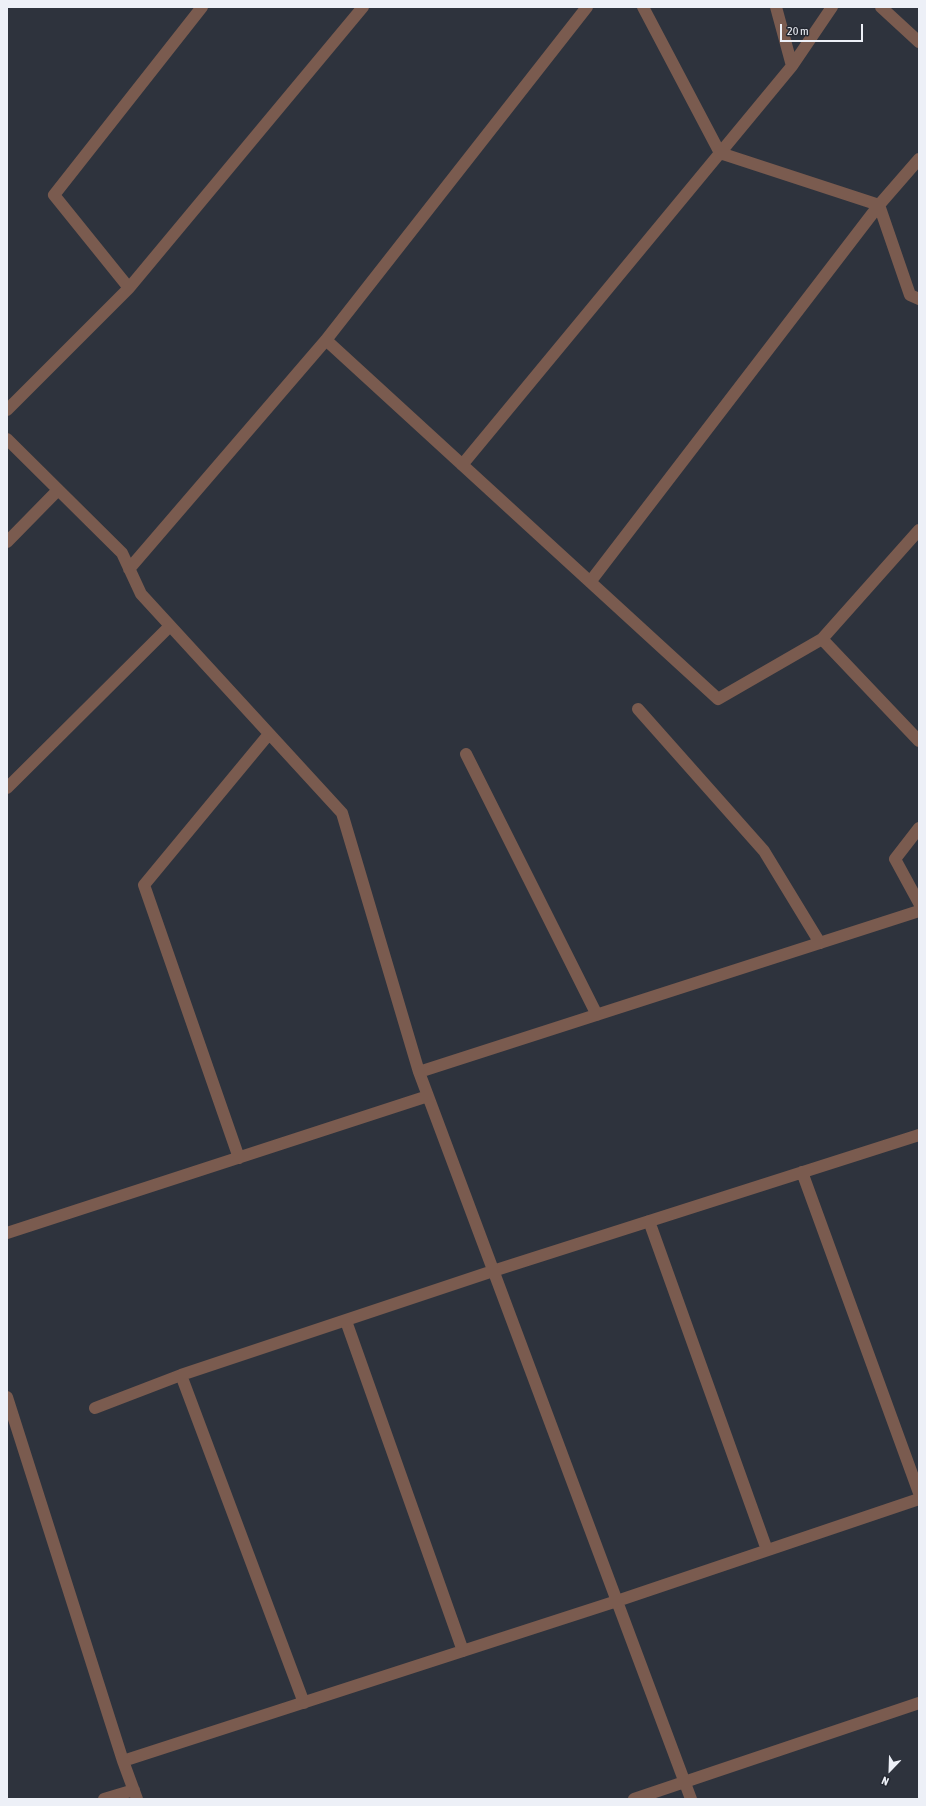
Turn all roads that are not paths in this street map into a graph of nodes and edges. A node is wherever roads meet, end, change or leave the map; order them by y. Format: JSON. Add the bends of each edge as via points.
{"nodes":[{"id":1,"x":202,"y":7,"type":"edge"},
{"id":2,"x":363,"y":7,"type":"edge"},
{"id":3,"x":588,"y":7,"type":"edge"},
{"id":4,"x":643,"y":7,"type":"edge"},
{"id":5,"x":776,"y":7,"type":"edge"},
{"id":6,"x":832,"y":7,"type":"edge"},
{"id":7,"x":881,"y":7,"type":"edge"},
{"id":8,"x":919,"y":42,"type":"edge"},
{"id":9,"x":792,"y":66,"type":"junction"},
{"id":10,"x":720,"y":153,"type":"junction"},
{"id":11,"x":919,"y":159,"type":"edge"},
{"id":12,"x":879,"y":205,"type":"junction"},
{"id":13,"x":129,"y":288,"type":"junction"},
{"id":14,"x":919,"y":299,"type":"edge"},
{"id":15,"x":326,"y":340,"type":"junction"},
{"id":16,"x":7,"y":410,"type":"edge"},
{"id":17,"x":7,"y":439,"type":"edge"},
{"id":18,"x":462,"y":465,"type":"junction"},
{"id":19,"x":58,"y":490,"type":"junction"},
{"id":20,"x":919,"y":530,"type":"edge"},
{"id":21,"x":7,"y":542,"type":"edge"},
{"id":22,"x":129,"y":569,"type":"junction"},
{"id":23,"x":590,"y":582,"type":"junction"},
{"id":24,"x":170,"y":626,"type":"junction"},
{"id":25,"x":822,"y":639,"type":"junction"},
{"id":26,"x":638,"y":709,"type":"dead end"},
{"id":27,"x":269,"y":734,"type":"junction"},
{"id":28,"x":919,"y":741,"type":"edge"},
{"id":29,"x":466,"y":754,"type":"dead end"},
{"id":30,"x":7,"y":788,"type":"edge"},
{"id":31,"x":919,"y":828,"type":"edge"},
{"id":32,"x":919,"y":903,"type":"edge"},
{"id":33,"x":919,"y":911,"type":"edge"},
{"id":34,"x":820,"y":943,"type":"junction"},
{"id":35,"x":597,"y":1015,"type":"junction"},
{"id":36,"x":419,"y":1072,"type":"junction"},
{"id":37,"x":428,"y":1096,"type":"junction"},
{"id":38,"x":919,"y":1135,"type":"edge"},
{"id":39,"x":239,"y":1158,"type":"junction"},
{"id":40,"x":802,"y":1172,"type":"junction"},
{"id":41,"x":649,"y":1221,"type":"junction"},
{"id":42,"x":7,"y":1233,"type":"edge"},
{"id":43,"x":493,"y":1271,"type":"junction"},
{"id":44,"x":346,"y":1321,"type":"junction"},
{"id":45,"x":181,"y":1375,"type":"junction"},
{"id":46,"x":7,"y":1397,"type":"edge"},
{"id":47,"x":95,"y":1408,"type":"dead end"},
{"id":48,"x":919,"y":1493,"type":"edge"},
{"id":49,"x":919,"y":1499,"type":"edge"},
{"id":50,"x":767,"y":1550,"type":"junction"},
{"id":51,"x":617,"y":1601,"type":"junction"},
{"id":52,"x":463,"y":1651,"type":"junction"},
{"id":53,"x":304,"y":1703,"type":"junction"},
{"id":54,"x":919,"y":1703,"type":"edge"},
{"id":55,"x":123,"y":1761,"type":"junction"},
{"id":56,"x":685,"y":1781,"type":"junction"},
{"id":57,"x":135,"y":1795,"type":"edge"},
{"id":58,"x":104,"y":1799,"type":"edge"},
{"id":59,"x":634,"y":1799,"type":"edge"},
{"id":60,"x":691,"y":1799,"type":"edge"}],
"edges":[{"from":1,"to":13,"type":"street","via":[[54,195]]},
{"from":2,"to":13,"type":"street"},
{"from":3,"to":15,"type":"street"},
{"from":4,"to":10,"type":"street"},
{"from":5,"to":9,"type":"street"},
{"from":6,"to":9,"type":"street"},
{"from":7,"to":8,"type":"street"},
{"from":9,"to":10,"type":"street"},
{"from":10,"to":12,"type":"street"},
{"from":10,"to":18,"type":"street"},
{"from":11,"to":12,"type":"street"},
{"from":12,"to":14,"type":"street","via":[[910,295]]},
{"from":12,"to":23,"type":"street"},
{"from":13,"to":16,"type":"street"},
{"from":15,"to":18,"type":"street"},
{"from":15,"to":22,"type":"street"},
{"from":17,"to":19,"type":"street"},
{"from":18,"to":23,"type":"street"},
{"from":19,"to":21,"type":"street"},
{"from":19,"to":22,"type":"street","via":[[122,552]]},
{"from":20,"to":25,"type":"street"},
{"from":22,"to":24,"type":"street","via":[[141,594]]},
{"from":23,"to":25,"type":"street","via":[[718,699]]},
{"from":24,"to":27,"type":"street"},
{"from":24,"to":30,"type":"street"},
{"from":25,"to":28,"type":"street"},
{"from":26,"to":34,"type":"street","via":[[764,851]]},
{"from":27,"to":36,"type":"street","via":[[342,813]]},
{"from":27,"to":39,"type":"street","via":[[144,885]]},
{"from":29,"to":35,"type":"street"},
{"from":31,"to":32,"type":"street","via":[[894,859]]},
{"from":33,"to":34,"type":"street"},
{"from":34,"to":35,"type":"street"},
{"from":35,"to":36,"type":"street"},
{"from":36,"to":37,"type":"street"},
{"from":37,"to":39,"type":"street"},
{"from":37,"to":43,"type":"street"},
{"from":38,"to":40,"type":"street"},
{"from":39,"to":42,"type":"street"},
{"from":40,"to":41,"type":"street"},
{"from":40,"to":48,"type":"street"},
{"from":41,"to":43,"type":"street"},
{"from":41,"to":50,"type":"street"},
{"from":43,"to":44,"type":"street"},
{"from":43,"to":51,"type":"street"},
{"from":44,"to":45,"type":"street"},
{"from":44,"to":52,"type":"street"},
{"from":45,"to":47,"type":"street"},
{"from":45,"to":53,"type":"street"},
{"from":46,"to":55,"type":"street"},
{"from":49,"to":50,"type":"street"},
{"from":50,"to":51,"type":"street"},
{"from":51,"to":52,"type":"street"},
{"from":51,"to":56,"type":"street"},
{"from":52,"to":53,"type":"street"},
{"from":53,"to":55,"type":"street"},
{"from":54,"to":56,"type":"street"},
{"from":55,"to":57,"type":"street"},
{"from":56,"to":59,"type":"street"},
{"from":56,"to":60,"type":"street"},
{"from":57,"to":58,"type":"street"}]}
